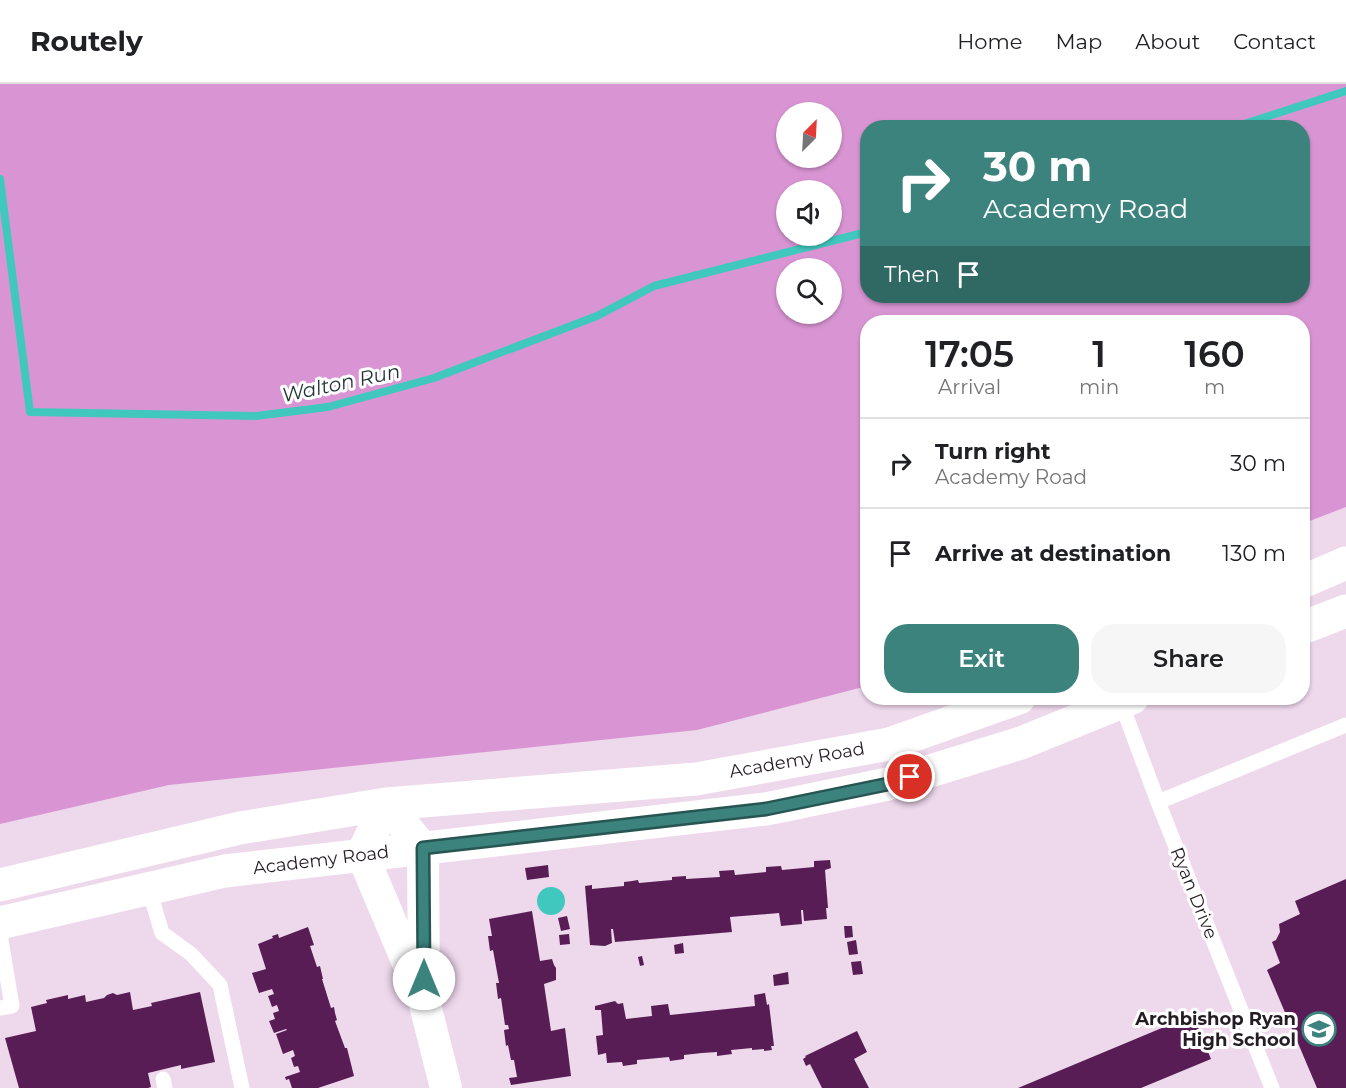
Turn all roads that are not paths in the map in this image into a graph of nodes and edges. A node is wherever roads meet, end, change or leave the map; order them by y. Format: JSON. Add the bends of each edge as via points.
{"nodes":[{"id":1,"x":1346,"y":563,"type":"edge"},
{"id":2,"x":1310,"y":579,"type":"edge"},
{"id":3,"x":1346,"y":611,"type":"edge"},
{"id":4,"x":1310,"y":625,"type":"edge"},
{"id":5,"x":999,"y":705,"type":"edge"},
{"id":6,"x":1110,"y":705,"type":"edge"},
{"id":7,"x":1126,"y":705,"type":"edge"},
{"id":8,"x":1346,"y":725,"type":"edge"},
{"id":9,"x":1158,"y":802,"type":"junction"},
{"id":10,"x":386,"y":804,"type":"junction"},
{"id":11,"x":423,"y":848,"type":"junction"},
{"id":12,"x":362,"y":854,"type":"junction"},
{"id":13,"x":0,"y":885,"type":"edge"},
{"id":14,"x":149,"y":889,"type":"junction"},
{"id":15,"x":0,"y":923,"type":"edge"},
{"id":16,"x":0,"y":934,"type":"edge"},
{"id":17,"x":424,"y":1001,"type":"junction"},
{"id":18,"x":0,"y":1008,"type":"edge"},
{"id":19,"x":242,"y":1088,"type":"edge"},
{"id":20,"x":446,"y":1088,"type":"edge"},
{"id":21,"x":1272,"y":1088,"type":"edge"}],
"edges":[{"from":1,"to":2,"type":"main road"},
{"from":3,"to":4,"type":"main road"},
{"from":5,"to":10,"type":"main road","name":"Academy Road","via":[[889,744],[696,779]]},
{"from":6,"to":11,"type":"main road","name":"Academy Road","via":[[1021,743],[888,784],[766,809]]},
{"from":7,"to":9,"type":"lane","name":"Ryan Drive"},
{"from":8,"to":9,"type":"lane"},
{"from":9,"to":21,"type":"lane","name":"Ryan Drive"},
{"from":10,"to":11,"type":"street"},
{"from":10,"to":12,"type":"street"},
{"from":10,"to":13,"type":"main road","name":"Academy Road","via":[[240,828]]},
{"from":11,"to":12,"type":"main road","name":"Academy Road"},
{"from":11,"to":17,"type":"street"},
{"from":12,"to":14,"type":"main road","name":"Academy Road","via":[[225,871]]},
{"from":12,"to":17,"type":"street"},
{"from":14,"to":15,"type":"main road","name":"Academy Road"},
{"from":14,"to":19,"type":"lane","via":[[162,933],[191,954],[220,985]]},
{"from":16,"to":18,"type":"lane","via":[[12,1006]]},
{"from":17,"to":20,"type":"street"}]}
